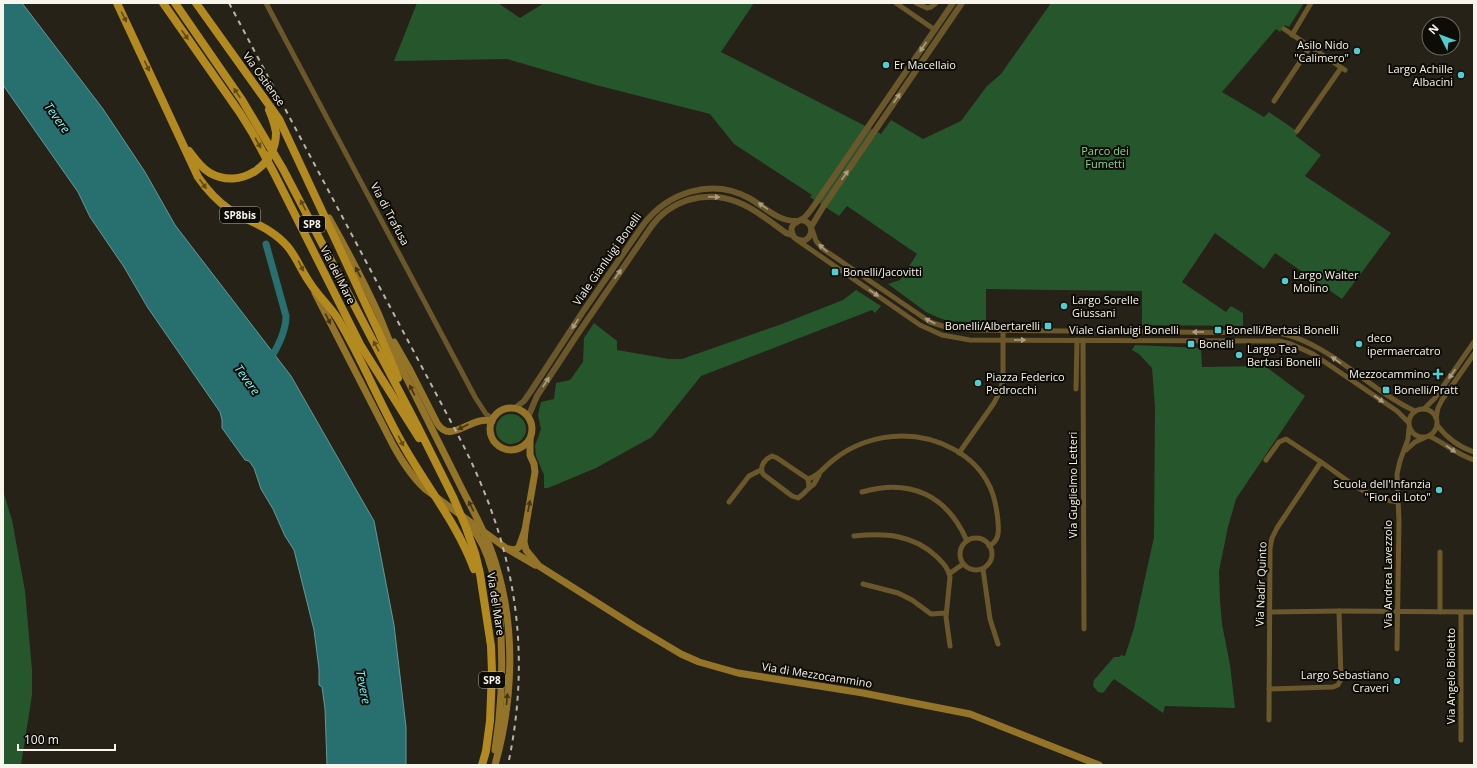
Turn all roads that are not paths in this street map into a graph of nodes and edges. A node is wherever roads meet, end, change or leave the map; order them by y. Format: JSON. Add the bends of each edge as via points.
{"nodes":[{"id":1,"x":117,"y":3,"type":"edge"},
{"id":2,"x":163,"y":3,"type":"edge"},
{"id":3,"x":175,"y":3,"type":"edge"},
{"id":4,"x":196,"y":3,"type":"edge"},
{"id":5,"x":266,"y":3,"type":"edge"},
{"id":6,"x":896,"y":3,"type":"edge"},
{"id":7,"x":916,"y":3,"type":"edge"},
{"id":8,"x":936,"y":3,"type":"edge"},
{"id":9,"x":953,"y":3,"type":"edge"},
{"id":10,"x":962,"y":3,"type":"edge"},
{"id":11,"x":1311,"y":3,"type":"edge"},
{"id":12,"x":1284,"y":29,"type":"dead end"},
{"id":13,"x":935,"y":30,"type":"junction"},
{"id":14,"x":1292,"y":35,"type":"junction"},
{"id":15,"x":1310,"y":47,"type":"junction"},
{"id":16,"x":1274,"y":100,"type":"dead end"},
{"id":17,"x":266,"y":102,"type":"junction"},
{"id":18,"x":1297,"y":131,"type":"dead end"},
{"id":19,"x":180,"y":137,"type":"junction"},
{"id":20,"x":304,"y":173,"type":"junction"},
{"id":21,"x":799,"y":221,"type":"junction"},
{"id":22,"x":811,"y":227,"type":"junction"},
{"id":23,"x":795,"y":237,"type":"junction"},
{"id":24,"x":310,"y":284,"type":"junction"},
{"id":25,"x":379,"y":316,"type":"junction"},
{"id":26,"x":1002,"y":330,"type":"junction"},
{"id":27,"x":1003,"y":340,"type":"junction"},
{"id":28,"x":1080,"y":340,"type":"junction"},
{"id":29,"x":1474,"y":342,"type":"edge"},
{"id":30,"x":1474,"y":354,"type":"edge"},
{"id":31,"x":1472,"y":360,"type":"edge"},
{"id":32,"x":1076,"y":389,"type":"dead end"},
{"id":33,"x":515,"y":408,"type":"junction"},
{"id":34,"x":1424,"y":409,"type":"junction"},
{"id":35,"x":1415,"y":411,"type":"junction"},
{"id":36,"x":528,"y":417,"type":"junction"},
{"id":37,"x":1436,"y":418,"type":"junction"},
{"id":38,"x":493,"y":420,"type":"junction"},
{"id":39,"x":417,"y":425,"type":"junction"},
{"id":40,"x":1408,"y":425,"type":"junction"},
{"id":41,"x":1437,"y":425,"type":"junction"},
{"id":42,"x":1427,"y":437,"type":"junction"},
{"id":43,"x":530,"y":439,"type":"junction"},
{"id":44,"x":1404,"y":452,"type":"junction"},
{"id":45,"x":1474,"y":452,"type":"edge"},
{"id":46,"x":959,"y":453,"type":"junction"},
{"id":47,"x":431,"y":455,"type":"junction"},
{"id":48,"x":1266,"y":460,"type":"dead end"},
{"id":49,"x":1474,"y":460,"type":"edge"},
{"id":50,"x":1322,"y":462,"type":"junction"},
{"id":51,"x":761,"y":470,"type":"junction"},
{"id":52,"x":819,"y":474,"type":"junction"},
{"id":53,"x":808,"y":479,"type":"junction"},
{"id":54,"x":809,"y":488,"type":"junction"},
{"id":55,"x":862,"y":492,"type":"dead end"},
{"id":56,"x":730,"y":502,"type":"dead end"},
{"id":57,"x":1398,"y":502,"type":"junction"},
{"id":58,"x":458,"y":514,"type":"junction"},
{"id":59,"x":525,"y":530,"type":"junction"},
{"id":60,"x":854,"y":536,"type":"dead end"},
{"id":61,"x":967,"y":541,"type":"junction"},
{"id":62,"x":989,"y":546,"type":"junction"},
{"id":63,"x":506,"y":548,"type":"junction"},
{"id":64,"x":1440,"y":552,"type":"dead end"},
{"id":65,"x":963,"y":564,"type":"junction"},
{"id":66,"x":983,"y":568,"type":"junction"},
{"id":67,"x":548,"y":572,"type":"junction"},
{"id":68,"x":950,"y":574,"type":"junction"},
{"id":69,"x":863,"y":584,"type":"dead end"},
{"id":70,"x":484,"y":594,"type":"junction"},
{"id":71,"x":1339,"y":611,"type":"junction"},
{"id":72,"x":1270,"y":612,"type":"junction"},
{"id":73,"x":1398,"y":612,"type":"junction"},
{"id":74,"x":1440,"y":612,"type":"junction"},
{"id":75,"x":1461,"y":612,"type":"junction"},
{"id":76,"x":1474,"y":612,"type":"edge"},
{"id":77,"x":946,"y":613,"type":"junction"},
{"id":78,"x":1084,"y":629,"type":"dead end"},
{"id":79,"x":998,"y":644,"type":"dead end"},
{"id":80,"x":950,"y":646,"type":"dead end"},
{"id":81,"x":1398,"y":649,"type":"dead end"},
{"id":82,"x":1270,"y":688,"type":"junction"},
{"id":83,"x":1269,"y":720,"type":"dead end"},
{"id":84,"x":1461,"y":740,"type":"dead end"},
{"id":85,"x":482,"y":765,"type":"edge"},
{"id":86,"x":494,"y":765,"type":"edge"},
{"id":87,"x":1099,"y":765,"type":"edge"}],
"edges":[{"from":1,"to":19,"type":"main road","number":"SP8bis","one_way":true},
{"from":2,"to":47,"type":"main road","name":"Via del Mare","number":"SP8","one_way":true,"via":[[250,128],[362,346]]},
{"from":39,"to":3,"type":"main road","name":"Via del Mare","number":"SP8","one_way":true,"via":[[266,138]]},
{"from":4,"to":17,"type":"main road","name":"Via Ostiense","number":"SP8bis"},
{"from":5,"to":38,"type":"street","name":"Via di Trafusa","via":[[475,397]]},
{"from":6,"to":13,"type":"street"},
{"from":7,"to":8,"type":"street","via":[[927,8]]},
{"from":9,"to":13,"type":"street"},
{"from":22,"to":10,"type":"street","one_way":true},
{"from":11,"to":14,"type":"street"},
{"from":12,"to":14,"type":"street"},
{"from":13,"to":21,"type":"street","one_way":true,"via":[[817,202]]},
{"from":14,"to":15,"type":"street"},
{"from":15,"to":16,"type":"street"},
{"from":15,"to":18,"type":"street","via":[[1343,69]]},
{"from":17,"to":19,"type":"main road","via":[[275,129],[274,146],[265,163],[249,175],[228,179],[210,174]]},
{"from":17,"to":20,"type":"main road","name":"Via Ostiense","number":"SP8bis","via":[[282,124]]},
{"from":19,"to":24,"type":"main road","number":"SP8bis","one_way":true,"via":[[193,168],[210,194],[229,209],[280,238],[294,255]]},
{"from":25,"to":20,"type":"main road","number":"SP8bis","one_way":true},
{"from":20,"to":39,"type":"main road","name":"Via Ostiense","via":[[379,333]]},
{"from":21,"to":22,"type":"street","via":[[807,222]]},
{"from":21,"to":23,"type":"street","via":[[792,227]]},
{"from":21,"to":33,"type":"street","name":"Viale Gianluigi Bonelli","one_way":true,"via":[[781,219],[745,196],[724,189],[690,191],[664,203],[642,225],[531,391]]},
{"from":22,"to":23,"type":"street","via":[[811,234],[806,239],[800,240]]},
{"from":26,"to":22,"type":"street","name":"Viale Gianluigi Bonelli","one_way":true,"via":[[956,329],[930,322],[823,249],[816,241]]},
{"from":23,"to":27,"type":"street","name":"Viale Gianluigi Bonelli","one_way":true,"via":[[933,332],[961,340]]},
{"from":36,"to":23,"type":"street","name":"Viale Gianluigi Bonelli","one_way":true,"via":[[537,396],[580,329],[654,223],[666,211],[694,199],[713,196],[726,198],[747,206]]},
{"from":24,"to":58,"type":"main road","number":"SP8bis","one_way":true,"via":[[406,468],[425,489]]},
{"from":24,"to":70,"type":"main road","one_way":true,"via":[[337,317],[405,448],[462,540]]},
{"from":38,"to":25,"type":"main road","one_way":true,"via":[[480,420],[452,433],[438,426]]},
{"from":86,"to":25,"type":"main road","number":"SP8bis","one_way":true,"via":[[504,726],[510,666],[507,620],[499,573],[480,524],[401,368]]},
{"from":26,"to":27,"type":"street"},
{"from":35,"to":26,"type":"street","name":"Viale Gianluigi Bonelli","one_way":true,"via":[[1397,402],[1316,346],[1283,334]]},
{"from":27,"to":28,"type":"street","name":"Viale Gianluigi Bonelli","one_way":true},
{"from":27,"to":46,"type":"street","via":[[1002,386],[998,396]]},
{"from":28,"to":32,"type":"street"},
{"from":28,"to":40,"type":"street","name":"Viale Gianluigi Bonelli","one_way":true,"via":[[1286,342],[1318,357],[1397,411]]},
{"from":28,"to":78,"type":"street","name":"Via Guglielmo Letteri"},
{"from":29,"to":34,"type":"street","one_way":true,"via":[[1435,398]]},
{"from":30,"to":31,"type":"street"},
{"from":31,"to":37,"type":"street","via":[[1442,400]]},
{"from":33,"to":36,"type":"main road"},
{"from":33,"to":38,"type":"main road","via":[[501,411]]},
{"from":34,"to":35,"type":"street"},
{"from":34,"to":37,"type":"street","via":[[1431,411]]},
{"from":35,"to":40,"type":"street","via":[[1410,416]]},
{"from":36,"to":43,"type":"main road","via":[[533,428]]},
{"from":37,"to":41,"type":"street"},
{"from":38,"to":43,"type":"main road","via":[[491,435],[502,448],[516,450],[526,445]]},
{"from":39,"to":47,"type":"main road","name":"Via del Mare","number":"SP8"},
{"from":40,"to":42,"type":"street","via":[[1416,436]]},
{"from":40,"to":44,"type":"street","name":"Via Andrea Lavezzolo","via":[[1408,439]]},
{"from":41,"to":42,"type":"street","via":[[1434,432]]},
{"from":41,"to":45,"type":"street","via":[[1457,443]]},
{"from":42,"to":44,"type":"street","via":[[1415,442]]},
{"from":42,"to":49,"type":"street","one_way":true},
{"from":59,"to":43,"type":"main road","name":"Via di Mezzocammino","one_way":true,"via":[[535,468],[530,455]]},
{"from":44,"to":57,"type":"street","name":"Via Andrea Lavezzolo","via":[[1398,470]]},
{"from":46,"to":52,"type":"street","via":[[946,445],[924,438],[889,436],[850,449],[833,460]]},
{"from":46,"to":62,"type":"street","via":[[981,473],[993,495],[998,532],[996,540]]},
{"from":47,"to":70,"type":"main road","name":"Via del Mare","number":"SP8","via":[[465,525]]},
{"from":48,"to":50,"type":"street","via":[[1279,442],[1286,439]]},
{"from":50,"to":57,"type":"street","via":[[1369,494],[1383,500]]},
{"from":50,"to":72,"type":"street","name":"Via Nadir Quinto","via":[[1272,538]]},
{"from":51,"to":53,"type":"street","via":[[767,459],[774,456]]},
{"from":51,"to":54,"type":"street","via":[[765,476],[794,497],[801,496]]},
{"from":51,"to":56,"type":"street","via":[[749,476]]},
{"from":52,"to":53,"type":"street"},
{"from":52,"to":54,"type":"street"},
{"from":53,"to":54,"type":"street"},
{"from":55,"to":61,"type":"street","via":[[894,487],[925,494],[950,513]]},
{"from":57,"to":73,"type":"street","name":"Via Andrea Lavezzolo"},
{"from":58,"to":63,"type":"main road"},
{"from":58,"to":86,"type":"main road","number":"SP8bis","via":[[477,535],[487,553],[495,587],[502,640],[502,664]]},
{"from":59,"to":63,"type":"main road","name":"Via di Mezzocammino","via":[[519,547],[513,550]]},
{"from":59,"to":67,"type":"main road","name":"Via di Mezzocammino","via":[[528,553],[538,566]]},
{"from":60,"to":68,"type":"street","via":[[883,534],[911,540],[934,554]]},
{"from":61,"to":62,"type":"street","via":[[981,540]]},
{"from":61,"to":65,"type":"street","via":[[960,552]]},
{"from":62,"to":66,"type":"street","via":[[991,558]]},
{"from":63,"to":67,"type":"main road","name":"Via di Mezzocammino"},
{"from":64,"to":74,"type":"street"},
{"from":65,"to":66,"type":"street","via":[[970,569]]},
{"from":65,"to":68,"type":"street"},
{"from":66,"to":79,"type":"street","via":[[989,615]]},
{"from":67,"to":87,"type":"main road","name":"Via di Mezzocammino","via":[[686,656],[716,668],[970,714]]},
{"from":68,"to":77,"type":"street"},
{"from":69,"to":77,"type":"street","via":[[898,593],[931,614]]},
{"from":70,"to":85,"type":"main road","name":"Via del Mare","number":"SP8","via":[[492,666],[489,726]]},
{"from":71,"to":72,"type":"street"},
{"from":71,"to":73,"type":"street"},
{"from":71,"to":82,"type":"street","via":[[1339,684],[1333,687]]},
{"from":72,"to":82,"type":"street","name":"Via Nadir Quinto"},
{"from":73,"to":74,"type":"street"},
{"from":73,"to":81,"type":"street","name":"Via Andrea Lavezzolo"},
{"from":74,"to":75,"type":"street"},
{"from":75,"to":76,"type":"street"},
{"from":75,"to":84,"type":"street","name":"Via Angelo Bioletto"},
{"from":77,"to":80,"type":"street"},
{"from":82,"to":83,"type":"street","name":"Via Nadir Quinto"}]}
